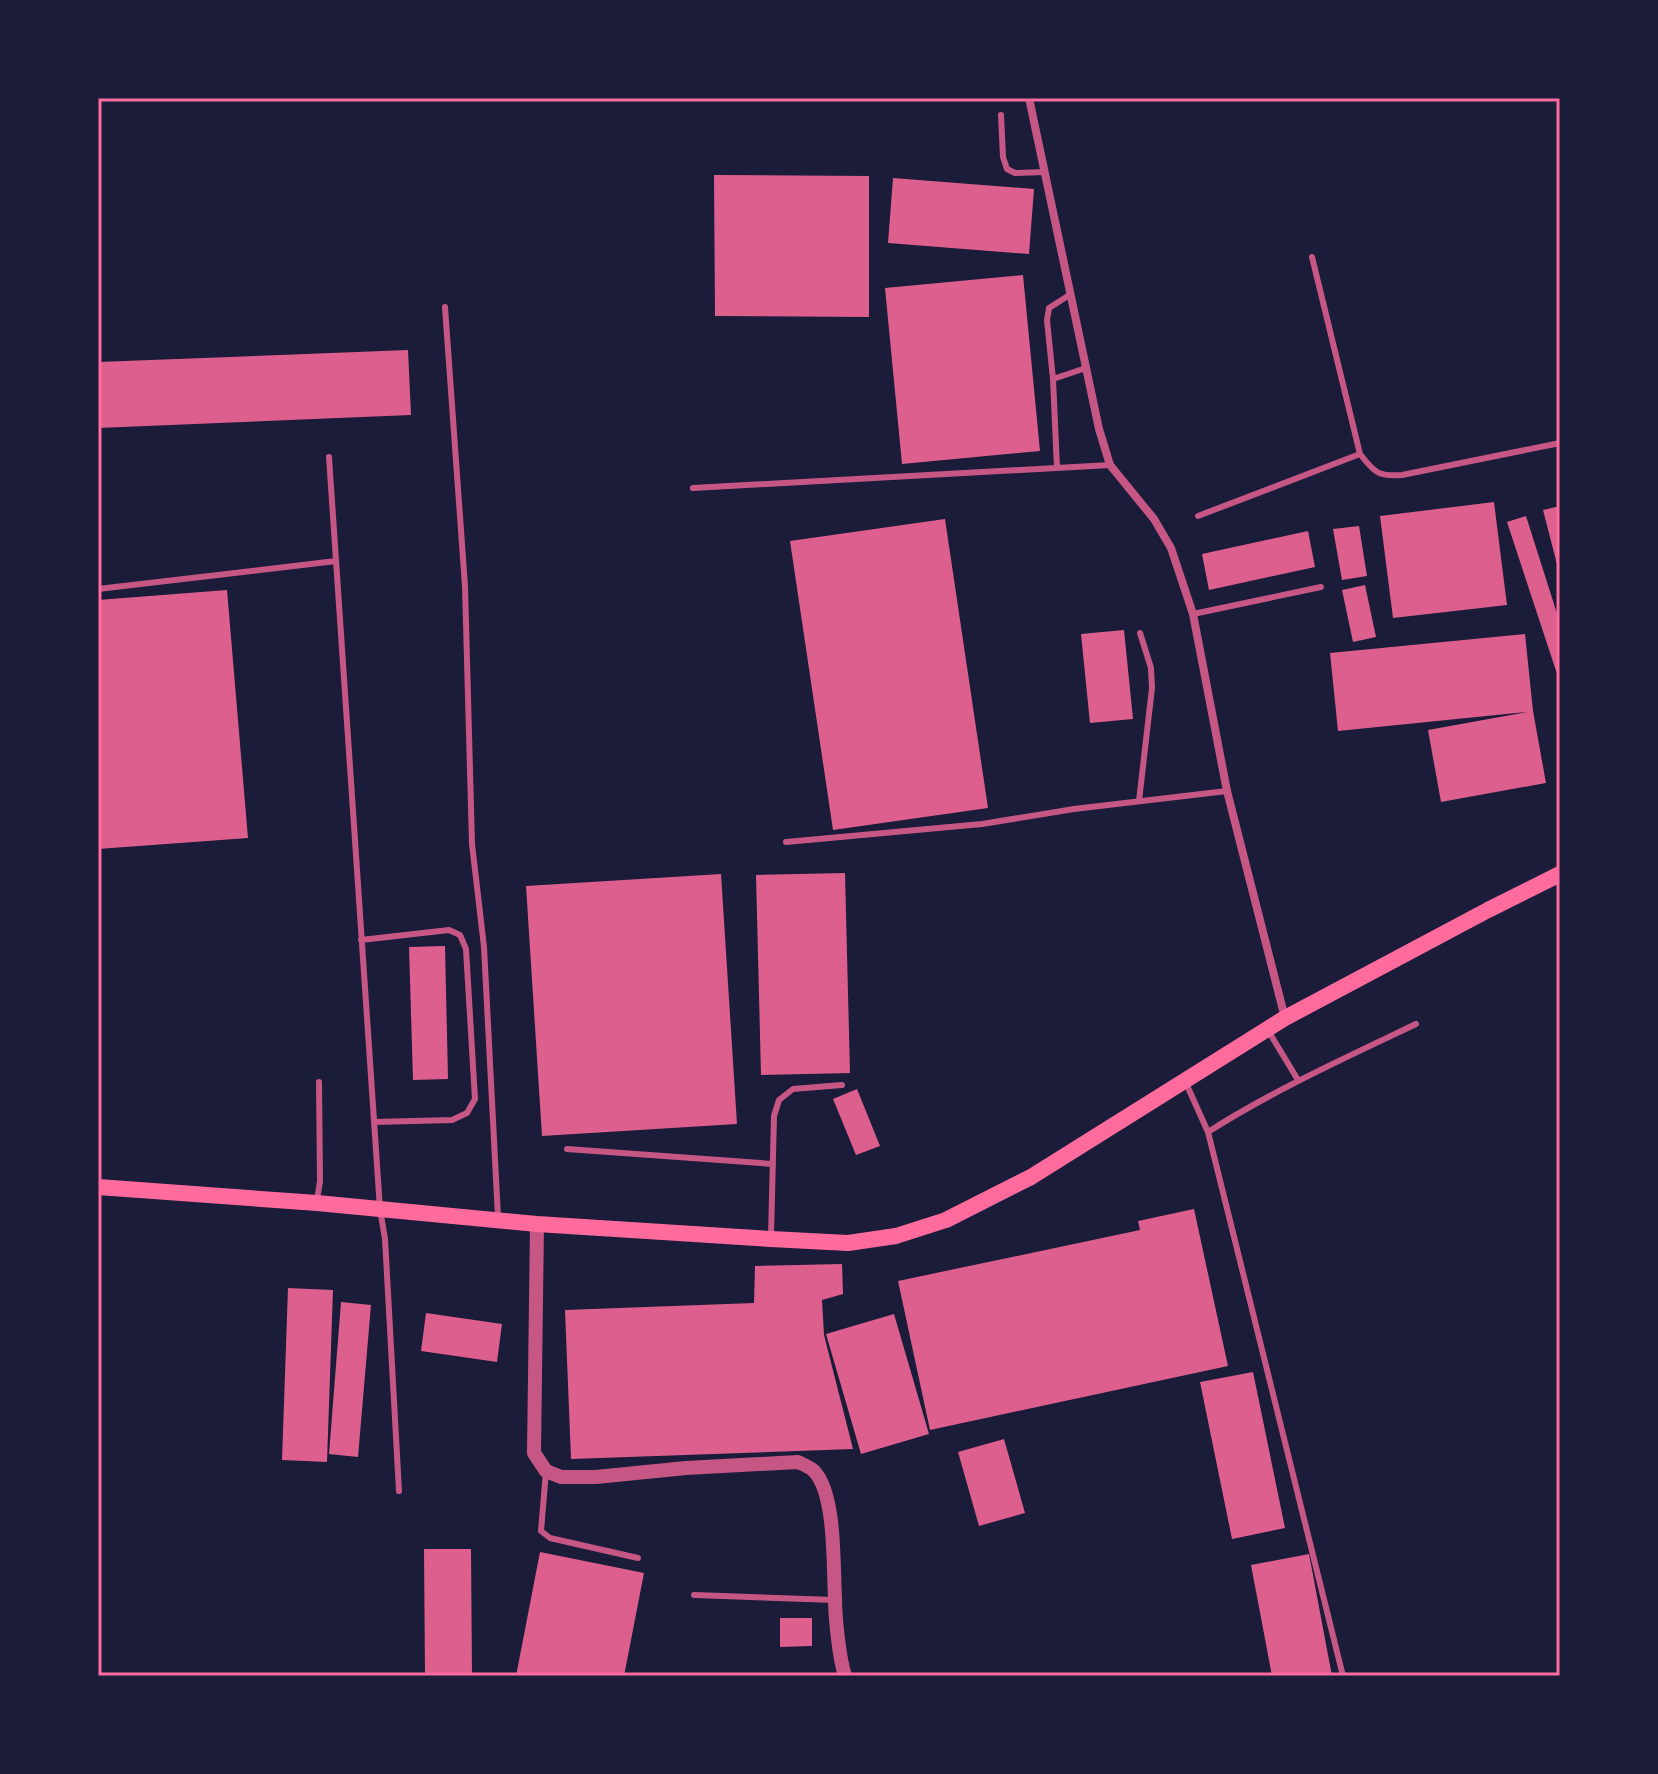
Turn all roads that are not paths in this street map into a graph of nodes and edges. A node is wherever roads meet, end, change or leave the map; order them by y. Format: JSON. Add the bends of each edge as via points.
{"nodes":[{"id":1,"x":1029,"y":98,"type":"edge"},
{"id":2,"x":1001,"y":115,"type":"dead end"},
{"id":3,"x":1045,"y":172,"type":"junction"},
{"id":4,"x":1312,"y":257,"type":"dead end"},
{"id":5,"x":1071,"y":294,"type":"junction"},
{"id":6,"x":445,"y":307,"type":"dead end"},
{"id":7,"x":1086,"y":368,"type":"junction"},
{"id":8,"x":1053,"y":379,"type":"junction"},
{"id":9,"x":1560,"y":443,"type":"edge"},
{"id":10,"x":1360,"y":454,"type":"junction"},
{"id":11,"x":329,"y":457,"type":"dead end"},
{"id":12,"x":1110,"y":465,"type":"junction"},
{"id":13,"x":1057,"y":468,"type":"junction"},
{"id":14,"x":693,"y":488,"type":"dead end"},
{"id":15,"x":1198,"y":516,"type":"dead end"},
{"id":16,"x":336,"y":561,"type":"junction"},
{"id":17,"x":1321,"y":587,"type":"dead end"},
{"id":18,"x":98,"y":589,"type":"edge"},
{"id":19,"x":1193,"y":614,"type":"junction"},
{"id":20,"x":1140,"y":633,"type":"dead end"},
{"id":21,"x":1227,"y":791,"type":"junction"},
{"id":22,"x":1139,"y":801,"type":"junction"},
{"id":23,"x":786,"y":842,"type":"dead end"},
{"id":24,"x":1560,"y":874,"type":"edge"},
{"id":25,"x":361,"y":940,"type":"junction"},
{"id":26,"x":1285,"y":1018,"type":"junction"},
{"id":27,"x":1416,"y":1024,"type":"dead end"},
{"id":28,"x":1267,"y":1029,"type":"junction"},
{"id":29,"x":1298,"y":1080,"type":"junction"},
{"id":30,"x":1185,"y":1081,"type":"junction"},
{"id":31,"x":319,"y":1082,"type":"dead end"},
{"id":32,"x":842,"y":1085,"type":"dead end"},
{"id":33,"x":374,"y":1122,"type":"junction"},
{"id":34,"x":1208,"y":1132,"type":"junction"},
{"id":35,"x":567,"y":1149,"type":"dead end"},
{"id":36,"x":773,"y":1164,"type":"junction"},
{"id":37,"x":98,"y":1187,"type":"edge"},
{"id":38,"x":317,"y":1203,"type":"junction"},
{"id":39,"x":380,"y":1209,"type":"junction"},
{"id":40,"x":498,"y":1221,"type":"junction"},
{"id":41,"x":537,"y":1224,"type":"junction"},
{"id":42,"x":771,"y":1239,"type":"junction"},
{"id":43,"x":546,"y":1471,"type":"junction"},
{"id":44,"x":399,"y":1491,"type":"dead end"},
{"id":45,"x":638,"y":1558,"type":"dead end"},
{"id":46,"x":694,"y":1595,"type":"dead end"},
{"id":47,"x":835,"y":1600,"type":"junction"},
{"id":48,"x":845,"y":1676,"type":"edge"},
{"id":49,"x":1343,"y":1676,"type":"edge"}],
"edges":[{"from":1,"to":3,"type":"street"},
{"from":2,"to":3,"type":"lane","via":[[1007,169]]},
{"from":3,"to":5,"type":"street"},
{"from":4,"to":10,"type":"lane"},
{"from":5,"to":7,"type":"street"},
{"from":5,"to":8,"type":"lane","via":[[1049,308]]},
{"from":6,"to":40,"type":"lane","via":[[465,586],[472,844],[484,947]]},
{"from":7,"to":8,"type":"lane"},
{"from":7,"to":12,"type":"street"},
{"from":8,"to":13,"type":"lane"},
{"from":9,"to":10,"type":"lane","via":[[1388,476],[1374,472]]},
{"from":10,"to":15,"type":"lane"},
{"from":11,"to":16,"type":"lane"},
{"from":12,"to":13,"type":"lane"},
{"from":12,"to":19,"type":"street","via":[[1171,548]]},
{"from":13,"to":14,"type":"lane"},
{"from":16,"to":18,"type":"lane"},
{"from":16,"to":25,"type":"lane"},
{"from":17,"to":19,"type":"lane"},
{"from":19,"to":21,"type":"street"},
{"from":20,"to":22,"type":"lane","via":[[1152,688]]},
{"from":21,"to":22,"type":"lane"},
{"from":21,"to":26,"type":"street"},
{"from":22,"to":23,"type":"lane","via":[[982,824]]},
{"from":24,"to":26,"type":"main road"},
{"from":25,"to":33,"type":"lane"},
{"from":25,"to":33,"type":"lane","via":[[449,930],[460,935],[466,949],[475,1099],[467,1113],[452,1120]]},
{"from":26,"to":28,"type":"main road"},
{"from":27,"to":29,"type":"lane"},
{"from":28,"to":29,"type":"lane"},
{"from":28,"to":30,"type":"main road"},
{"from":29,"to":34,"type":"lane"},
{"from":30,"to":34,"type":"lane"},
{"from":30,"to":42,"type":"main road","via":[[1031,1177],[946,1220],[896,1236],[848,1243]]},
{"from":31,"to":38,"type":"lane"},
{"from":32,"to":36,"type":"lane","via":[[793,1089],[779,1100]]},
{"from":33,"to":39,"type":"lane"},
{"from":34,"to":49,"type":"lane"},
{"from":35,"to":36,"type":"lane"},
{"from":36,"to":42,"type":"lane"},
{"from":37,"to":38,"type":"main road"},
{"from":38,"to":39,"type":"main road"},
{"from":39,"to":40,"type":"main road"},
{"from":39,"to":44,"type":"lane"},
{"from":40,"to":41,"type":"main road"},
{"from":41,"to":42,"type":"main road"},
{"from":41,"to":43,"type":"street","via":[[534,1453]]},
{"from":43,"to":45,"type":"lane","via":[[541,1531],[550,1538]]},
{"from":43,"to":47,"type":"street","via":[[561,1477],[596,1477],[798,1462],[813,1470],[824,1489]]},
{"from":46,"to":47,"type":"lane"},
{"from":47,"to":48,"type":"street"}]}
